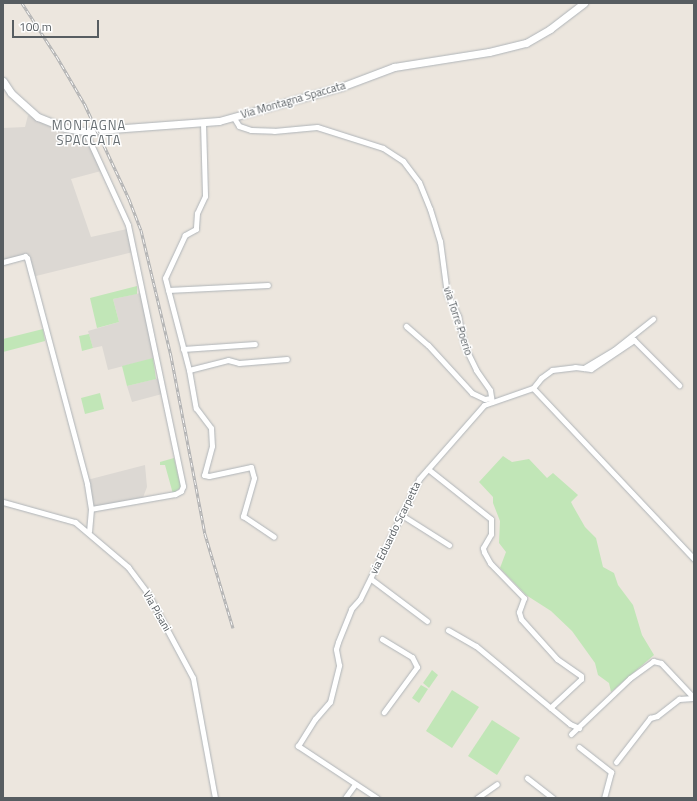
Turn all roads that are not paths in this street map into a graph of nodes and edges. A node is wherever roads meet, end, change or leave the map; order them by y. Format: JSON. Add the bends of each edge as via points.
{"nodes":[{"id":1,"x":584,"y":3,"type":"edge"},
{"id":2,"x":3,"y":81,"type":"edge"},
{"id":3,"x":234,"y":118,"type":"junction"},
{"id":4,"x":203,"y":123,"type":"junction"},
{"id":5,"x":85,"y":131,"type":"junction"},
{"id":6,"x":3,"y":262,"type":"edge"},
{"id":7,"x":268,"y":285,"type":"dead end"},
{"id":8,"x":168,"y":290,"type":"junction"},
{"id":9,"x":653,"y":319,"type":"dead end"},
{"id":10,"x":406,"y":326,"type":"dead end"},
{"id":11,"x":255,"y":344,"type":"dead end"},
{"id":12,"x":183,"y":349,"type":"junction"},
{"id":13,"x":287,"y":359,"type":"dead end"},
{"id":14,"x":583,"y":369,"type":"junction"},
{"id":15,"x":189,"y":370,"type":"junction"},
{"id":16,"x":679,"y":385,"type":"dead end"},
{"id":17,"x":533,"y":388,"type":"junction"},
{"id":18,"x":492,"y":400,"type":"junction"},
{"id":19,"x":428,"y":469,"type":"junction"},
{"id":20,"x":3,"y":502,"type":"edge"},
{"id":21,"x":91,"y":510,"type":"junction"},
{"id":22,"x":400,"y":514,"type":"junction"},
{"id":23,"x":88,"y":531,"type":"junction"},
{"id":24,"x":274,"y":537,"type":"dead end"},
{"id":25,"x":449,"y":545,"type":"dead end"},
{"id":26,"x":694,"y":559,"type":"edge"},
{"id":27,"x":370,"y":579,"type":"junction"},
{"id":28,"x":427,"y":621,"type":"dead end"},
{"id":29,"x":448,"y":630,"type":"dead end"},
{"id":30,"x":382,"y":639,"type":"dead end"},
{"id":31,"x":693,"y":698,"type":"edge"},
{"id":32,"x":550,"y":708,"type":"junction"},
{"id":33,"x":384,"y":712,"type":"dead end"},
{"id":34,"x":579,"y":728,"type":"junction"},
{"id":35,"x":571,"y":734,"type":"dead end"},
{"id":36,"x":579,"y":747,"type":"dead end"},
{"id":37,"x":616,"y":762,"type":"dead end"},
{"id":38,"x":528,"y":778,"type":"dead end"},
{"id":39,"x":355,"y":784,"type":"junction"},
{"id":40,"x":497,"y":784,"type":"dead end"},
{"id":41,"x":216,"y":798,"type":"edge"},
{"id":42,"x":345,"y":798,"type":"edge"},
{"id":43,"x":377,"y":798,"type":"edge"},
{"id":44,"x":476,"y":798,"type":"edge"},
{"id":45,"x":553,"y":798,"type":"edge"},
{"id":46,"x":604,"y":798,"type":"edge"}],
"edges":[{"from":1,"to":3,"type":"main road","name":"Via Montagna Spaccata","via":[[550,29],[526,43],[489,52],[394,66],[341,87]]},
{"from":2,"to":5,"type":"main road","name":"Via Montagna Spaccata","via":[[11,93],[38,117],[65,128]]},
{"from":3,"to":4,"type":"main road","name":"Via Montagna Spaccata"},
{"from":3,"to":18,"type":"street","name":"via Torre Poerio","via":[[239,126],[251,130],[322,129],[383,148],[403,161],[419,182],[430,209],[440,241],[447,294],[458,316],[467,351],[476,370],[488,386]]},
{"from":4,"to":5,"type":"main road","name":"Via Montagna Spaccata"},
{"from":4,"to":8,"type":"street","via":[[204,196],[197,213],[196,229],[185,235],[165,278]]},
{"from":5,"to":21,"type":"street","via":[[128,225],[183,486],[181,491],[175,494]]},
{"from":6,"to":21,"type":"street","via":[[25,256],[27,258],[87,484]]},
{"from":7,"to":8,"type":"street"},
{"from":8,"to":12,"type":"street"},
{"from":9,"to":14,"type":"street","via":[[614,350]]},
{"from":10,"to":18,"type":"street","via":[[428,345],[472,394]]},
{"from":11,"to":12,"type":"street"},
{"from":12,"to":15,"type":"street"},
{"from":13,"to":15,"type":"street","via":[[239,363],[228,360]]},
{"from":14,"to":16,"type":"street","name":"via Eduardo Scarpetta","via":[[591,369],[634,340]]},
{"from":14,"to":17,"type":"street","name":"via Eduardo Scarpetta","via":[[575,366],[552,370]]},
{"from":15,"to":24,"type":"street","via":[[196,408],[211,428],[212,446],[204,475],[251,467],[254,478],[243,516]]},
{"from":17,"to":18,"type":"street","name":"via Eduardo Scarpetta","via":[[501,401]]},
{"from":17,"to":26,"type":"street"},
{"from":18,"to":19,"type":"street","name":"via Eduardo Scarpetta","via":[[470,420]]},
{"from":19,"to":22,"type":"street","name":"via Eduardo Scarpetta","via":[[415,484]]},
{"from":19,"to":32,"type":"street","via":[[491,519],[491,534],[483,548],[484,552],[490,563],[524,598],[519,612],[521,619],[557,659],[581,676],[581,679]]},
{"from":20,"to":23,"type":"street","name":"Via Pisani","via":[[63,517]]},
{"from":21,"to":23,"type":"street"},
{"from":22,"to":25,"type":"street"},
{"from":22,"to":27,"type":"street","name":"via Eduardo Scarpetta"},
{"from":23,"to":41,"type":"street","name":"Via Pisani","via":[[128,567],[148,594],[193,678]]},
{"from":27,"to":28,"type":"street"},
{"from":27,"to":39,"type":"street","name":"via Eduardo Scarpetta","via":[[352,609],[336,649],[339,665],[330,702],[315,719],[298,746]]},
{"from":29,"to":32,"type":"street","via":[[476,646]]},
{"from":30,"to":33,"type":"street","via":[[412,657],[417,667]]},
{"from":31,"to":34,"type":"street","via":[[661,663],[654,661],[630,678]]},
{"from":31,"to":37,"type":"street","via":[[680,699],[657,716],[650,718]]},
{"from":32,"to":34,"type":"street"},
{"from":34,"to":35,"type":"street"},
{"from":36,"to":46,"type":"street","via":[[611,772]]},
{"from":38,"to":45,"type":"street"},
{"from":39,"to":42,"type":"street"},
{"from":39,"to":43,"type":"street","name":"via Eduardo Scarpetta"},
{"from":40,"to":44,"type":"street"}]}
